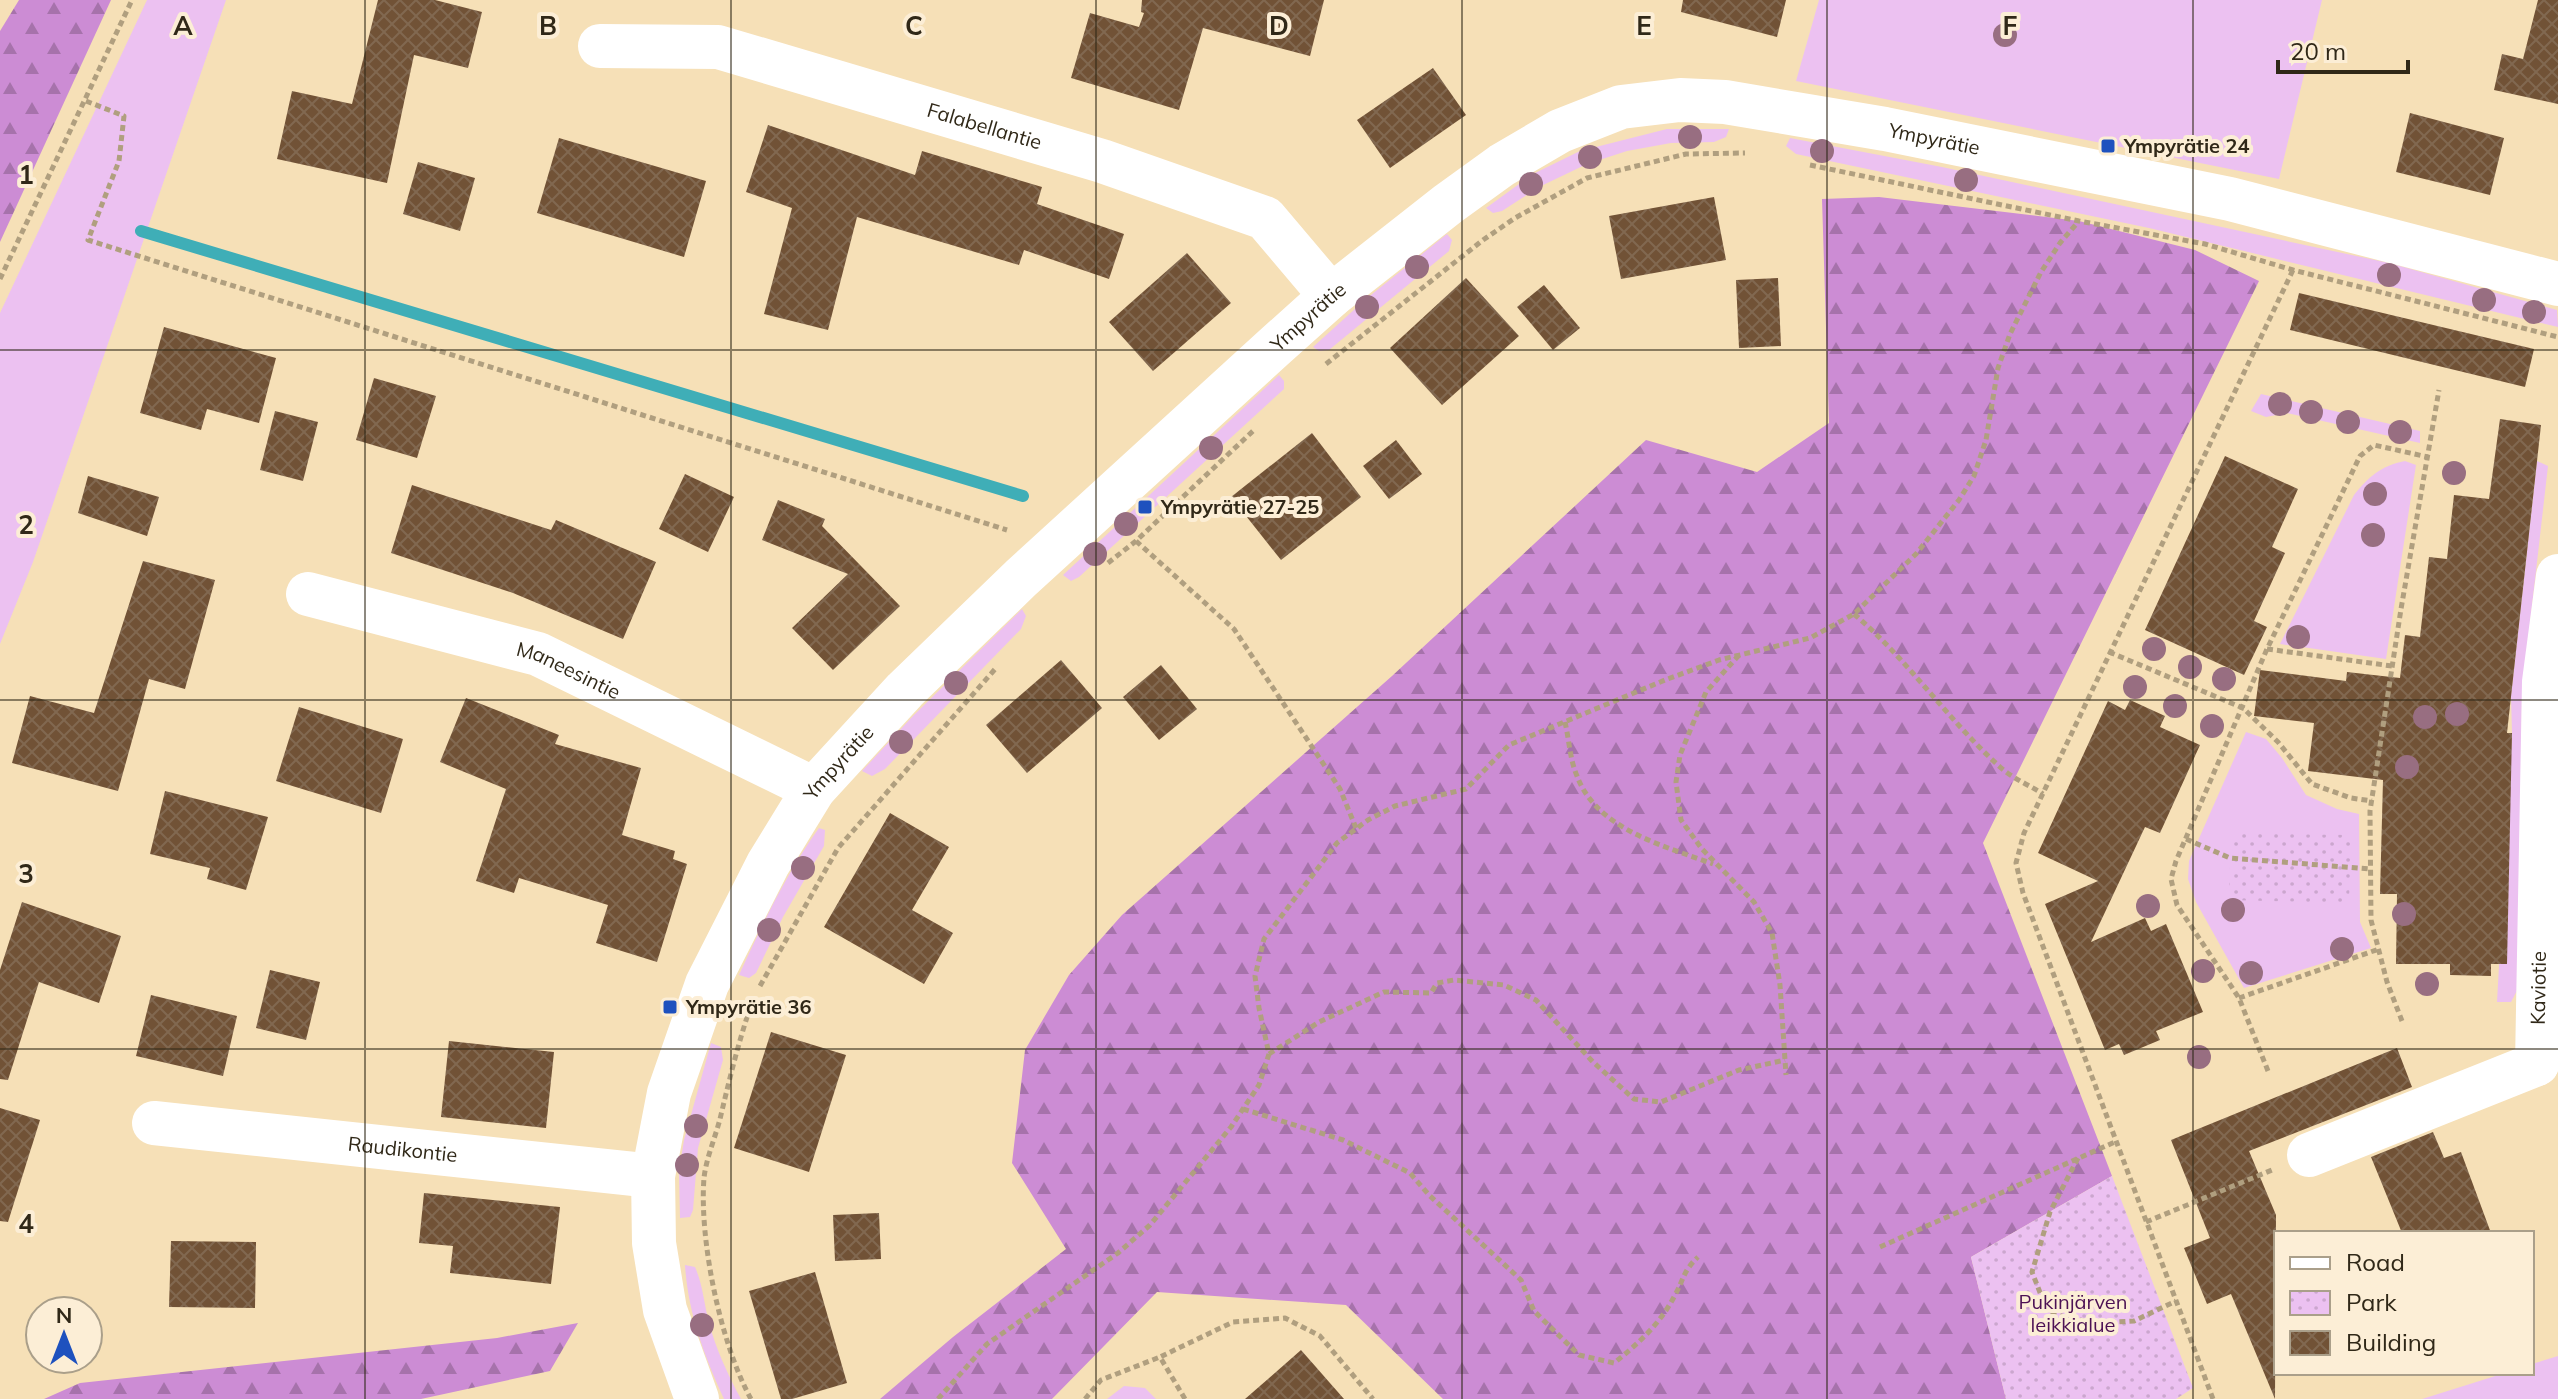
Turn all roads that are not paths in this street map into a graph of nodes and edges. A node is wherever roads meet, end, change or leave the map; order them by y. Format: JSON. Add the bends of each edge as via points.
{"nodes":[{"id":1,"x":600,"y":46,"type":"dead end"},
{"id":2,"x":2558,"y":284,"type":"edge"},
{"id":3,"x":1331,"y":296,"type":"junction"},
{"id":4,"x":2558,"y":576,"type":"edge"},
{"id":5,"x":308,"y":594,"type":"dead end"},
{"id":6,"x":814,"y":789,"type":"junction"},
{"id":7,"x":2547,"y":1069,"type":"edge"},
{"id":8,"x":154,"y":1123,"type":"dead end"},
{"id":9,"x":2309,"y":1155,"type":"road end"},
{"id":10,"x":653,"y":1176,"type":"junction"},
{"id":11,"x":697,"y":1399,"type":"edge"}],
"edges":[{"from":1,"to":3,"type":"street","name":"Falabellantie","via":[[718,47],[1102,161],[1265,218]]},
{"from":2,"to":3,"type":"street","name":"Ympyrätie","via":[[2230,199],[1776,109],[1680,100],[1621,107],[1560,131],[1502,165]]},
{"from":3,"to":6,"type":"street","name":"Ympyrätie","via":[[1056,546],[905,690]]},
{"from":4,"to":7,"type":"street","name":"Kaviotie","via":[[2544,682]]},
{"from":5,"to":6,"type":"street","name":"Maneesintie","via":[[538,654]]},
{"from":6,"to":10,"type":"street","name":"Ympyrätie","via":[[768,864],[707,984],[669,1093]]},
{"from":7,"to":9,"type":"street"},
{"from":8,"to":10,"type":"street","name":"Raudikontie"},
{"from":10,"to":11,"type":"street","name":"Ympyrätie","via":[[654,1243],[665,1310]]}]}
